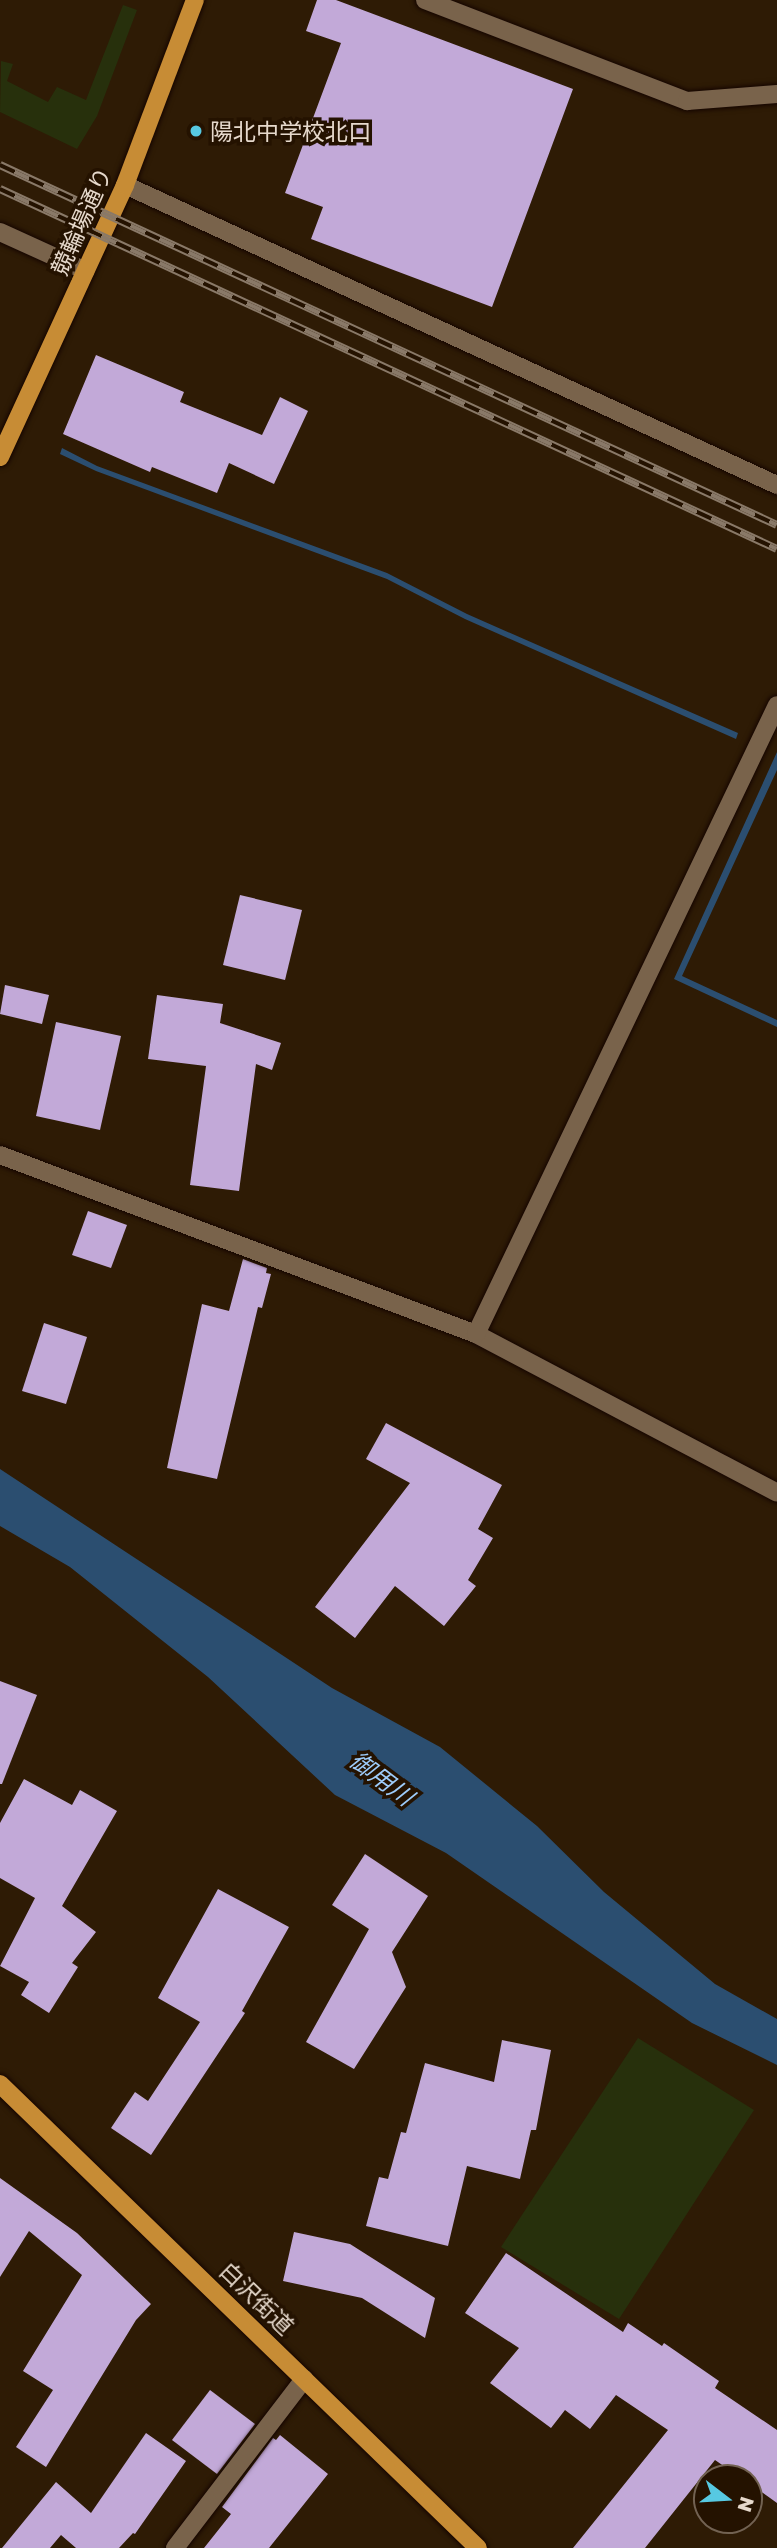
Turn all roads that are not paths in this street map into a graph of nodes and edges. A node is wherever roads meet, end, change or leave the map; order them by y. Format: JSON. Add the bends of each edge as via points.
{"nodes":[{"id":1,"x":195,"y":0,"type":"edge"},
{"id":2,"x":425,"y":0,"type":"edge"},
{"id":3,"x":777,"y":94,"type":"edge"},
{"id":4,"x":125,"y":185,"type":"junction"},
{"id":5,"x":0,"y":232,"type":"edge"},
{"id":6,"x":86,"y":271,"type":"junction"},
{"id":7,"x":7,"y":424,"type":"edge"},
{"id":8,"x":0,"y":457,"type":"edge"},
{"id":9,"x":777,"y":485,"type":"edge"},
{"id":10,"x":777,"y":705,"type":"edge"},
{"id":11,"x":0,"y":1155,"type":"edge"},
{"id":12,"x":475,"y":1334,"type":"junction"},
{"id":13,"x":777,"y":1493,"type":"edge"},
{"id":14,"x":0,"y":2084,"type":"edge"},
{"id":15,"x":304,"y":2379,"type":"junction"},
{"id":16,"x":175,"y":2548,"type":"edge"},
{"id":17,"x":478,"y":2548,"type":"edge"}],
"edges":[{"from":1,"to":4,"type":"main road","name":"競輪場通り"},
{"from":2,"to":3,"type":"street","via":[[687,100]]},
{"from":4,"to":6,"type":"main road","name":"競輪場通り"},
{"from":4,"to":9,"type":"street"},
{"from":5,"to":6,"type":"street"},
{"from":6,"to":7,"type":"main road","name":"競輪場通り"},
{"from":7,"to":8,"type":"main road","name":"競輪場通り"},
{"from":10,"to":12,"type":"street"},
{"from":11,"to":12,"type":"street"},
{"from":12,"to":13,"type":"street"},
{"from":14,"to":15,"type":"main road","name":"白沢街道"},
{"from":15,"to":16,"type":"street"},
{"from":15,"to":17,"type":"main road","name":"白沢街道"}]}
